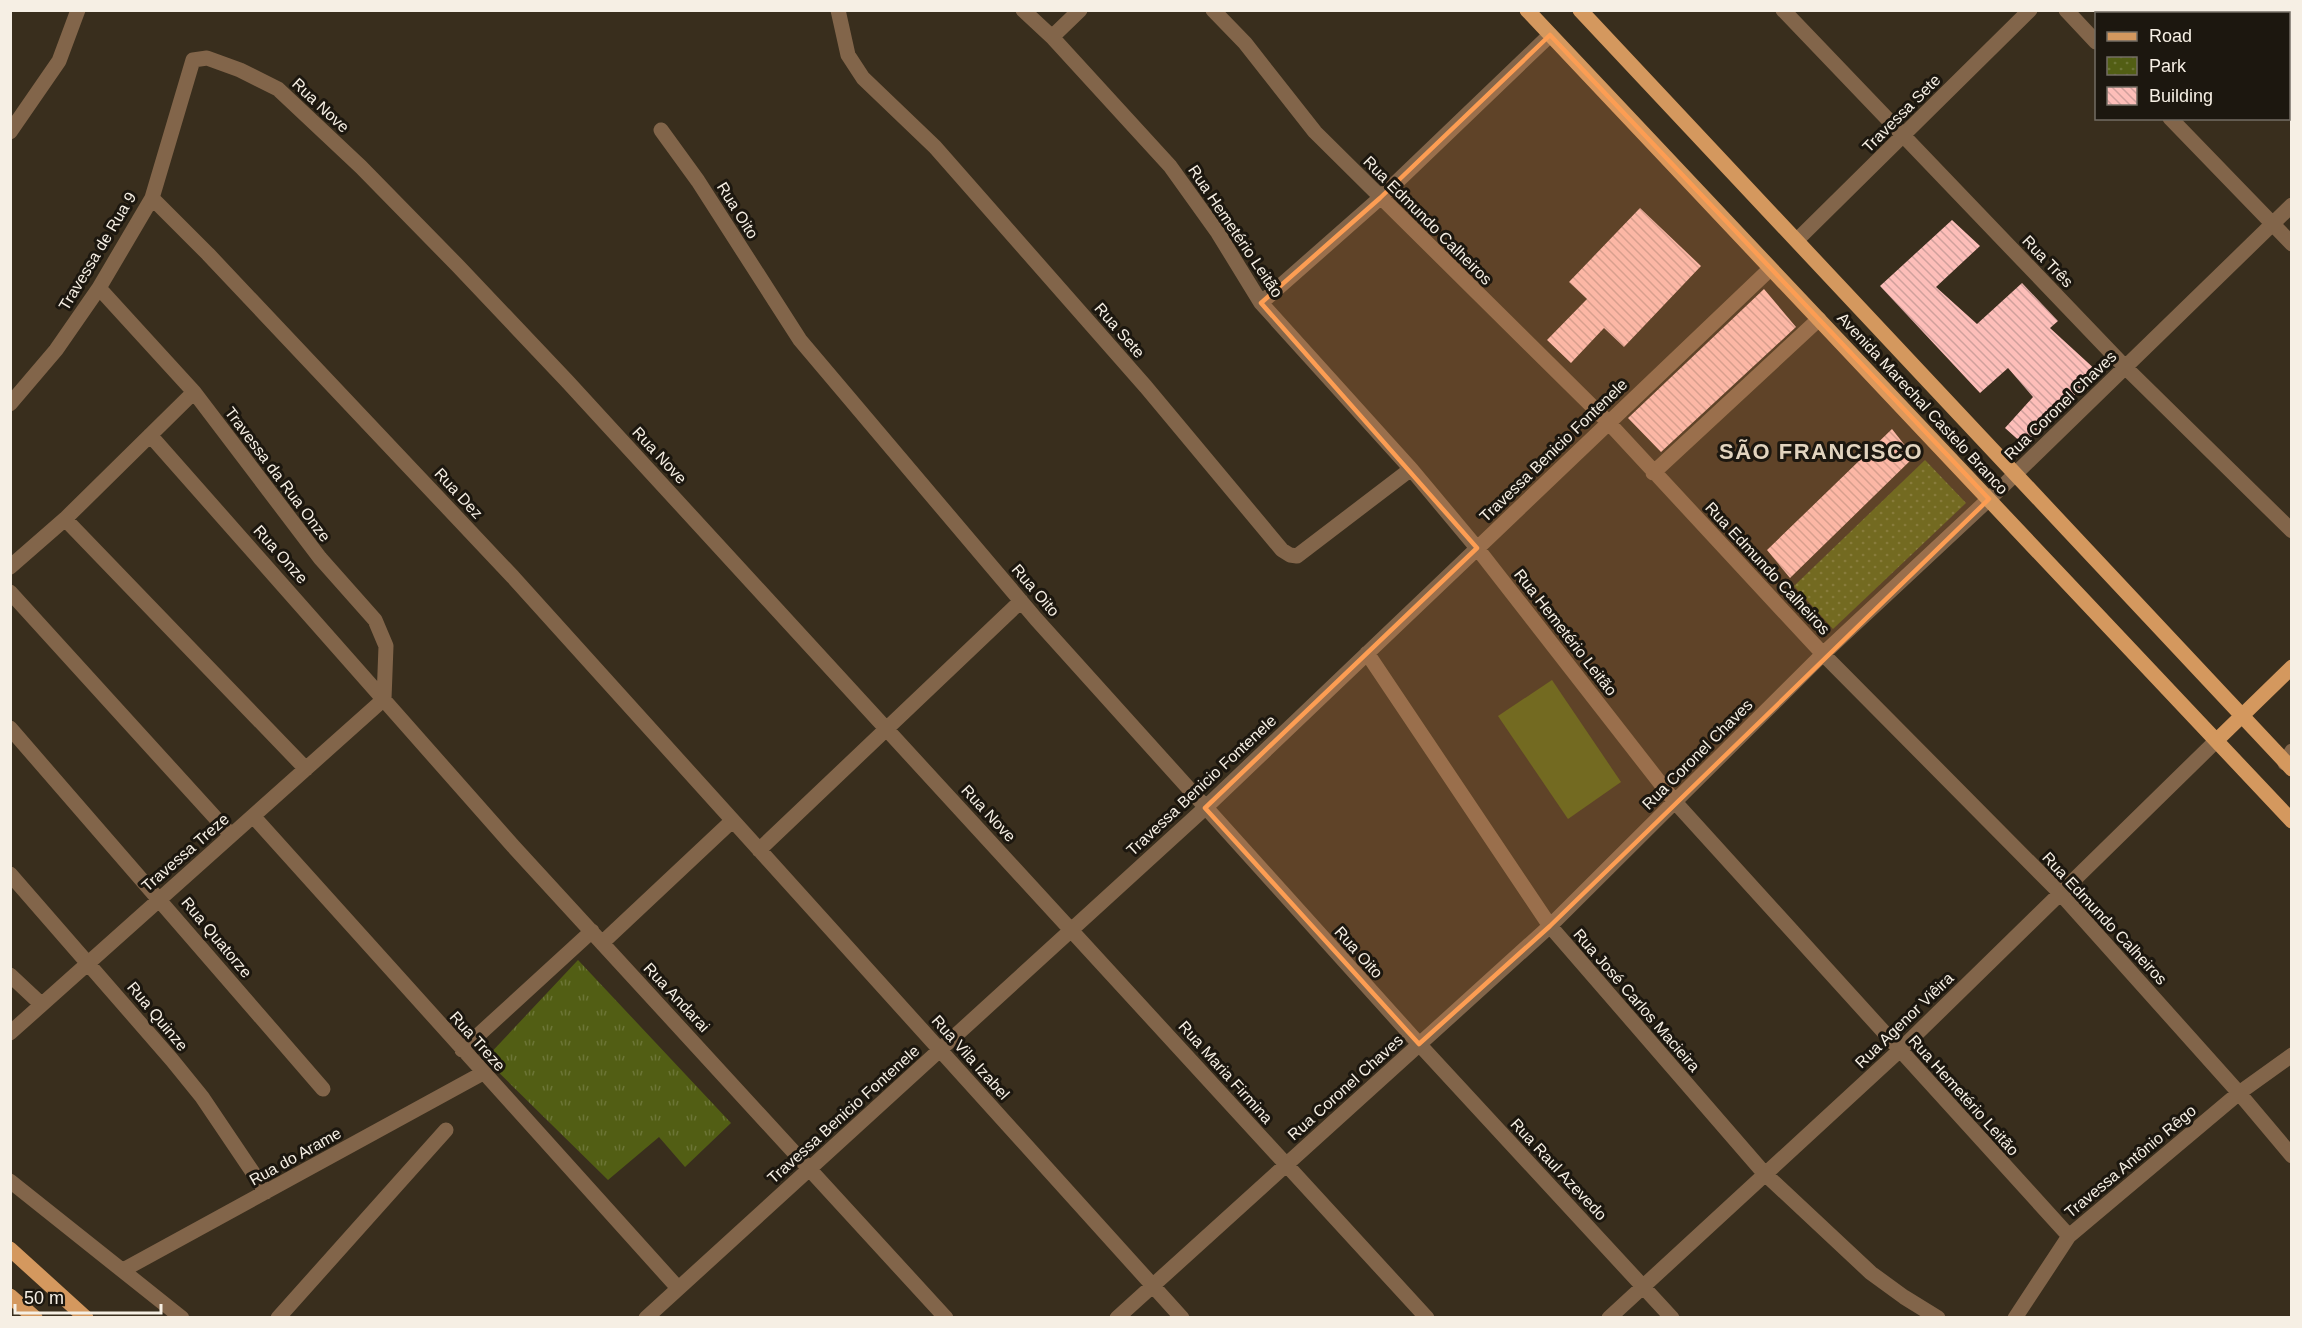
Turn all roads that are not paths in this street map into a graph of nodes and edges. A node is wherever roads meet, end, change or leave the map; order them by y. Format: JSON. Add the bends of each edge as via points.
{"nodes":[{"id":1,"x":78,"y":10,"type":"edge"},
{"id":2,"x":838,"y":10,"type":"edge"},
{"id":3,"x":1023,"y":10,"type":"edge"},
{"id":4,"x":1080,"y":10,"type":"edge"},
{"id":5,"x":1213,"y":10,"type":"edge"},
{"id":6,"x":1527,"y":10,"type":"edge"},
{"id":7,"x":1581,"y":10,"type":"edge"},
{"id":8,"x":1783,"y":10,"type":"edge"},
{"id":9,"x":2030,"y":10,"type":"edge"},
{"id":10,"x":2066,"y":10,"type":"edge"},
{"id":11,"x":1550,"y":34,"type":"junction"},
{"id":12,"x":1052,"y":37,"type":"junction"},
{"id":13,"x":2095,"y":40,"type":"edge"},
{"id":14,"x":190,"y":64,"type":"joint"},
{"id":15,"x":2172,"y":120,"type":"edge"},
{"id":16,"x":661,"y":130,"type":"dead end"},
{"id":17,"x":10,"y":132,"type":"edge"},
{"id":18,"x":1902,"y":136,"type":"junction"},
{"id":19,"x":152,"y":198,"type":"junction"},
{"id":20,"x":1380,"y":198,"type":"junction"},
{"id":21,"x":2292,"y":205,"type":"edge"},
{"id":22,"x":2272,"y":224,"type":"junction"},
{"id":23,"x":1797,"y":240,"type":"junction"},
{"id":24,"x":2292,"y":244,"type":"edge"},
{"id":25,"x":1770,"y":268,"type":"junction"},
{"id":26,"x":99,"y":288,"type":"junction"},
{"id":27,"x":1261,"y":303,"type":"junction"},
{"id":28,"x":1819,"y":319,"type":"junction"},
{"id":29,"x":2125,"y":367,"type":"junction"},
{"id":30,"x":194,"y":392,"type":"junction"},
{"id":31,"x":10,"y":404,"type":"edge"},
{"id":32,"x":1608,"y":422,"type":"junction"},
{"id":33,"x":150,"y":435,"type":"junction"},
{"id":34,"x":1411,"y":469,"type":"junction"},
{"id":35,"x":1653,"y":472,"type":"junction"},
{"id":36,"x":2016,"y":474,"type":"junction"},
{"id":37,"x":1989,"y":499,"type":"junction"},
{"id":38,"x":65,"y":519,"type":"junction"},
{"id":39,"x":2292,"y":531,"type":"edge"},
{"id":40,"x":1477,"y":548,"type":"junction"},
{"id":41,"x":10,"y":567,"type":"edge"},
{"id":42,"x":10,"y":592,"type":"edge"},
{"id":43,"x":1021,"y":601,"type":"junction"},
{"id":44,"x":1367,"y":653,"type":"junction"},
{"id":45,"x":1823,"y":654,"type":"junction"},
{"id":46,"x":2292,"y":667,"type":"edge"},
{"id":47,"x":384,"y":699,"type":"junction"},
{"id":48,"x":2242,"y":716,"type":"junction"},
{"id":49,"x":10,"y":728,"type":"edge"},
{"id":50,"x":887,"y":729,"type":"junction"},
{"id":51,"x":2217,"y":740,"type":"junction"},
{"id":52,"x":2289,"y":761,"type":"edge"},
{"id":53,"x":306,"y":769,"type":"junction"},
{"id":54,"x":1675,"y":802,"type":"junction"},
{"id":55,"x":1205,"y":808,"type":"junction"},
{"id":56,"x":254,"y":817,"type":"junction"},
{"id":57,"x":732,"y":821,"type":"junction"},
{"id":58,"x":2292,"y":821,"type":"edge"},
{"id":59,"x":231,"y":836,"type":"junction"},
{"id":60,"x":759,"y":850,"type":"junction"},
{"id":61,"x":10,"y":874,"type":"edge"},
{"id":62,"x":2060,"y":893,"type":"junction"},
{"id":63,"x":160,"y":898,"type":"junction"},
{"id":64,"x":1550,"y":926,"type":"junction"},
{"id":65,"x":1071,"y":929,"type":"junction"},
{"id":66,"x":597,"y":937,"type":"junction"},
{"id":67,"x":90,"y":964,"type":"junction"},
{"id":68,"x":10,"y":975,"type":"edge"},
{"id":69,"x":41,"y":1004,"type":"junction"},
{"id":70,"x":10,"y":1033,"type":"edge"},
{"id":71,"x":1419,"y":1044,"type":"junction"},
{"id":72,"x":462,"y":1050,"type":"junction"},
{"id":73,"x":941,"y":1050,"type":"junction"},
{"id":74,"x":1900,"y":1050,"type":"junction"},
{"id":75,"x":2292,"y":1055,"type":"edge"},
{"id":76,"x":483,"y":1073,"type":"junction"},
{"id":77,"x":323,"y":1089,"type":"dead end"},
{"id":78,"x":2239,"y":1093,"type":"junction"},
{"id":79,"x":446,"y":1130,"type":"dead end"},
{"id":80,"x":2292,"y":1156,"type":"edge"},
{"id":81,"x":1286,"y":1165,"type":"junction"},
{"id":82,"x":809,"y":1168,"type":"junction"},
{"id":83,"x":1764,"y":1173,"type":"junction"},
{"id":84,"x":10,"y":1181,"type":"edge"},
{"id":85,"x":266,"y":1192,"type":"junction"},
{"id":86,"x":2069,"y":1236,"type":"junction"},
{"id":87,"x":10,"y":1249,"type":"edge"},
{"id":88,"x":123,"y":1270,"type":"junction"},
{"id":89,"x":1153,"y":1285,"type":"junction"},
{"id":90,"x":1643,"y":1286,"type":"junction"},
{"id":91,"x":678,"y":1288,"type":"junction"},
{"id":92,"x":10,"y":1296,"type":"edge"},
{"id":93,"x":649,"y":1316,"type":"edge"},
{"id":94,"x":34,"y":1317,"type":"edge"},
{"id":95,"x":86,"y":1317,"type":"edge"},
{"id":96,"x":182,"y":1317,"type":"edge"},
{"id":97,"x":278,"y":1317,"type":"edge"},
{"id":98,"x":946,"y":1317,"type":"edge"},
{"id":99,"x":1117,"y":1317,"type":"edge"},
{"id":100,"x":1182,"y":1317,"type":"edge"},
{"id":101,"x":1427,"y":1317,"type":"edge"},
{"id":102,"x":1609,"y":1317,"type":"edge"},
{"id":103,"x":1672,"y":1317,"type":"edge"},
{"id":104,"x":1938,"y":1317,"type":"edge"},
{"id":105,"x":2015,"y":1317,"type":"edge"}],
"edges":[{"from":1,"to":17,"type":"street","via":[[59,61]]},
{"from":2,"to":34,"type":"street","name":"Rua Sete","via":[[848,54],[863,78],[935,147],[1146,387],[1282,550],[1297,556]]},
{"from":3,"to":12,"type":"street","name":"Rua Hemetério Leitão"},
{"from":4,"to":12,"type":"street"},
{"from":5,"to":20,"type":"street","name":"Rua Edmundo Calheiros","via":[[1245,43],[1315,132]]},
{"from":6,"to":11,"type":"main road","name":"Avenida Marechal Castelo Branco"},
{"from":7,"to":23,"type":"main road","name":"Avenida Marechal Castelo Branco"},
{"from":8,"to":18,"type":"street","name":"Rua Três"},
{"from":9,"to":18,"type":"street","name":"Travessa Sete"},
{"from":10,"to":13,"type":"street"},
{"from":11,"to":20,"type":"street"},
{"from":11,"to":25,"type":"main road","name":"Avenida Marechal Castelo Branco"},
{"from":12,"to":27,"type":"street","name":"Rua Hemetério Leitão","via":[[1170,166]]},
{"from":14,"to":19,"type":"street","name":"Travessa de Rua 9"},
{"from":14,"to":50,"type":"street","name":"Rua Nove","via":[[201,57],[240,70],[278,89],[321,129],[567,381]]},
{"from":15,"to":22,"type":"street"},
{"from":16,"to":43,"type":"street","name":"Rua Oito","via":[[699,181],[800,340]]},
{"from":18,"to":23,"type":"street","name":"Travessa Sete"},
{"from":18,"to":29,"type":"street","name":"Rua Três"},
{"from":19,"to":26,"type":"street","name":"Travessa de Rua 9"},
{"from":19,"to":57,"type":"street","name":"Rua Dez","via":[[505,569]]},
{"from":20,"to":27,"type":"street"},
{"from":20,"to":32,"type":"street","name":"Rua Edmundo Calheiros"},
{"from":21,"to":22,"type":"street","name":"Rua Coronel Chaves"},
{"from":22,"to":24,"type":"street"},
{"from":22,"to":29,"type":"street","name":"Rua Coronel Chaves"},
{"from":23,"to":36,"type":"main road","name":"Avenida Marechal Castelo Branco"},
{"from":25,"to":28,"type":"main road","name":"Avenida Marechal Castelo Branco"},
{"from":25,"to":32,"type":"street","name":"Travessa Benicio Fontenele"},
{"from":26,"to":30,"type":"street","name":"Travessa da Rua Onze"},
{"from":26,"to":31,"type":"street","name":"Travessa de Rua 9","via":[[56,350]]},
{"from":27,"to":34,"type":"street","name":"Rua Hemetério Leitão"},
{"from":28,"to":35,"type":"street"},
{"from":28,"to":37,"type":"main road","name":"Avenida Marechal Castelo Branco"},
{"from":29,"to":36,"type":"street","name":"Rua Coronel Chaves"},
{"from":29,"to":39,"type":"street","name":"Rua Três"},
{"from":30,"to":33,"type":"street"},
{"from":30,"to":47,"type":"street","name":"Travessa da Rua Onze","via":[[320,558],[375,620],[386,646]]},
{"from":32,"to":35,"type":"street","name":"Rua Edmundo Calheiros"},
{"from":32,"to":40,"type":"street","name":"Travessa Benicio Fontenele"},
{"from":33,"to":38,"type":"street"},
{"from":33,"to":47,"type":"street","name":"Rua Onze"},
{"from":34,"to":40,"type":"street","name":"Rua Hemetério Leitão"},
{"from":35,"to":45,"type":"street","name":"Rua Edmundo Calheiros"},
{"from":36,"to":37,"type":"street","name":"Rua Coronel Chaves"},
{"from":36,"to":48,"type":"main road","name":"Avenida Marechal Castelo Branco"},
{"from":37,"to":45,"type":"street","name":"Rua Coronel Chaves"},
{"from":37,"to":51,"type":"main road","name":"Avenida Marechal Castelo Branco"},
{"from":38,"to":41,"type":"street"},
{"from":38,"to":53,"type":"street"},
{"from":40,"to":44,"type":"street","name":"Travessa Benicio Fontenele"},
{"from":40,"to":54,"type":"street","name":"Rua Hemetério Leitão"},
{"from":42,"to":59,"type":"street"},
{"from":43,"to":50,"type":"street"},
{"from":43,"to":55,"type":"street","name":"Rua Oito"},
{"from":44,"to":55,"type":"street","name":"Travessa Benicio Fontenele"},
{"from":44,"to":64,"type":"street","name":"Rua José Carlos Macieira"},
{"from":45,"to":54,"type":"street","name":"Rua Coronel Chaves"},
{"from":45,"to":62,"type":"street","name":"Rua Edmundo Calheiros"},
{"from":46,"to":48,"type":"main road"},
{"from":47,"to":53,"type":"street","name":"Travessa Treze"},
{"from":47,"to":66,"type":"street","name":"Rua Andarai"},
{"from":48,"to":51,"type":"main road"},
{"from":48,"to":52,"type":"main road","name":"Avenida Marechal Castelo Branco"},
{"from":49,"to":63,"type":"street","name":"Rua Quatorze"},
{"from":50,"to":60,"type":"street"},
{"from":50,"to":65,"type":"street","name":"Rua Nove"},
{"from":51,"to":58,"type":"main road","name":"Avenida Marechal Castelo Branco"},
{"from":51,"to":62,"type":"street","name":"Rua Agenor Viêira"},
{"from":53,"to":56,"type":"street","name":"Travessa Treze"},
{"from":54,"to":64,"type":"street","name":"Rua Coronel Chaves"},
{"from":54,"to":74,"type":"street","name":"Rua Hemetério Leitão"},
{"from":55,"to":65,"type":"street","name":"Travessa Benicio Fontenele"},
{"from":55,"to":71,"type":"street","name":"Rua Oito"},
{"from":56,"to":59,"type":"street","name":"Travessa Treze"},
{"from":56,"to":72,"type":"street","name":"Rua Treze"},
{"from":57,"to":60,"type":"street","name":"Rua Vila Izabel"},
{"from":57,"to":66,"type":"street"},
{"from":59,"to":63,"type":"street","name":"Travessa Treze"},
{"from":60,"to":73,"type":"street","name":"Rua Vila Izabel"},
{"from":61,"to":67,"type":"street","name":"Rua Quinze"},
{"from":62,"to":74,"type":"street","name":"Rua Agenor Viêira"},
{"from":62,"to":78,"type":"street","name":"Rua Edmundo Calheiros"},
{"from":63,"to":67,"type":"street","name":"Travessa Treze"},
{"from":63,"to":77,"type":"street","name":"Rua Quatorze"},
{"from":64,"to":71,"type":"street","name":"Rua Coronel Chaves"},
{"from":64,"to":83,"type":"street","name":"Rua José Carlos Macieira"},
{"from":65,"to":73,"type":"street","name":"Travessa Benicio Fontenele"},
{"from":65,"to":81,"type":"street","name":"Rua Maria Firmina"},
{"from":66,"to":72,"type":"street"},
{"from":66,"to":82,"type":"street","name":"Rua Andarai"},
{"from":67,"to":69,"type":"street","name":"Travessa Treze"},
{"from":67,"to":85,"type":"street","name":"Rua Quinze","via":[[202,1097]]},
{"from":68,"to":69,"type":"street"},
{"from":69,"to":70,"type":"street","name":"Travessa Treze"},
{"from":71,"to":81,"type":"street","name":"Rua Coronel Chaves"},
{"from":71,"to":90,"type":"street","name":"Rua Raul Azevedo"},
{"from":72,"to":76,"type":"street","name":"Rua Treze"},
{"from":73,"to":82,"type":"street","name":"Travessa Benicio Fontenele"},
{"from":73,"to":89,"type":"street","name":"Rua Vila Izabel"},
{"from":74,"to":83,"type":"street","name":"Rua Agenor Viêira"},
{"from":74,"to":86,"type":"street","name":"Rua Hemetério Leitão"},
{"from":75,"to":78,"type":"street","name":"Travessa Antônio Rêgo"},
{"from":76,"to":85,"type":"street","name":"Rua do Arame"},
{"from":76,"to":91,"type":"street","name":"Rua Treze"},
{"from":78,"to":80,"type":"street","name":"Rua Edmundo Calheiros"},
{"from":78,"to":86,"type":"street","name":"Travessa Antônio Rêgo"},
{"from":79,"to":97,"type":"street"},
{"from":81,"to":89,"type":"street","name":"Rua Coronel Chaves"},
{"from":81,"to":101,"type":"street","name":"Rua Maria Firmina"},
{"from":82,"to":91,"type":"street","name":"Travessa Benicio Fontenele"},
{"from":82,"to":98,"type":"street","name":"Rua Andarai"},
{"from":83,"to":90,"type":"street","name":"Rua Agenor Viêira"},
{"from":83,"to":104,"type":"street","name":"Rua José Carlos Macieira","via":[[1871,1273]]},
{"from":84,"to":88,"type":"street"},
{"from":85,"to":88,"type":"street","name":"Rua do Arame"},
{"from":86,"to":105,"type":"street","name":"Travessa Antônio Rêgo"},
{"from":87,"to":95,"type":"main road"},
{"from":88,"to":96,"type":"street"},
{"from":89,"to":99,"type":"street","name":"Rua Coronel Chaves"},
{"from":89,"to":100,"type":"street","name":"Rua Vila Izabel"},
{"from":90,"to":102,"type":"street","name":"Rua Agenor Viêira"},
{"from":90,"to":103,"type":"street","name":"Rua Raul Azevedo"},
{"from":91,"to":93,"type":"street","name":"Travessa Benicio Fontenele"},
{"from":92,"to":94,"type":"main road"}]}
